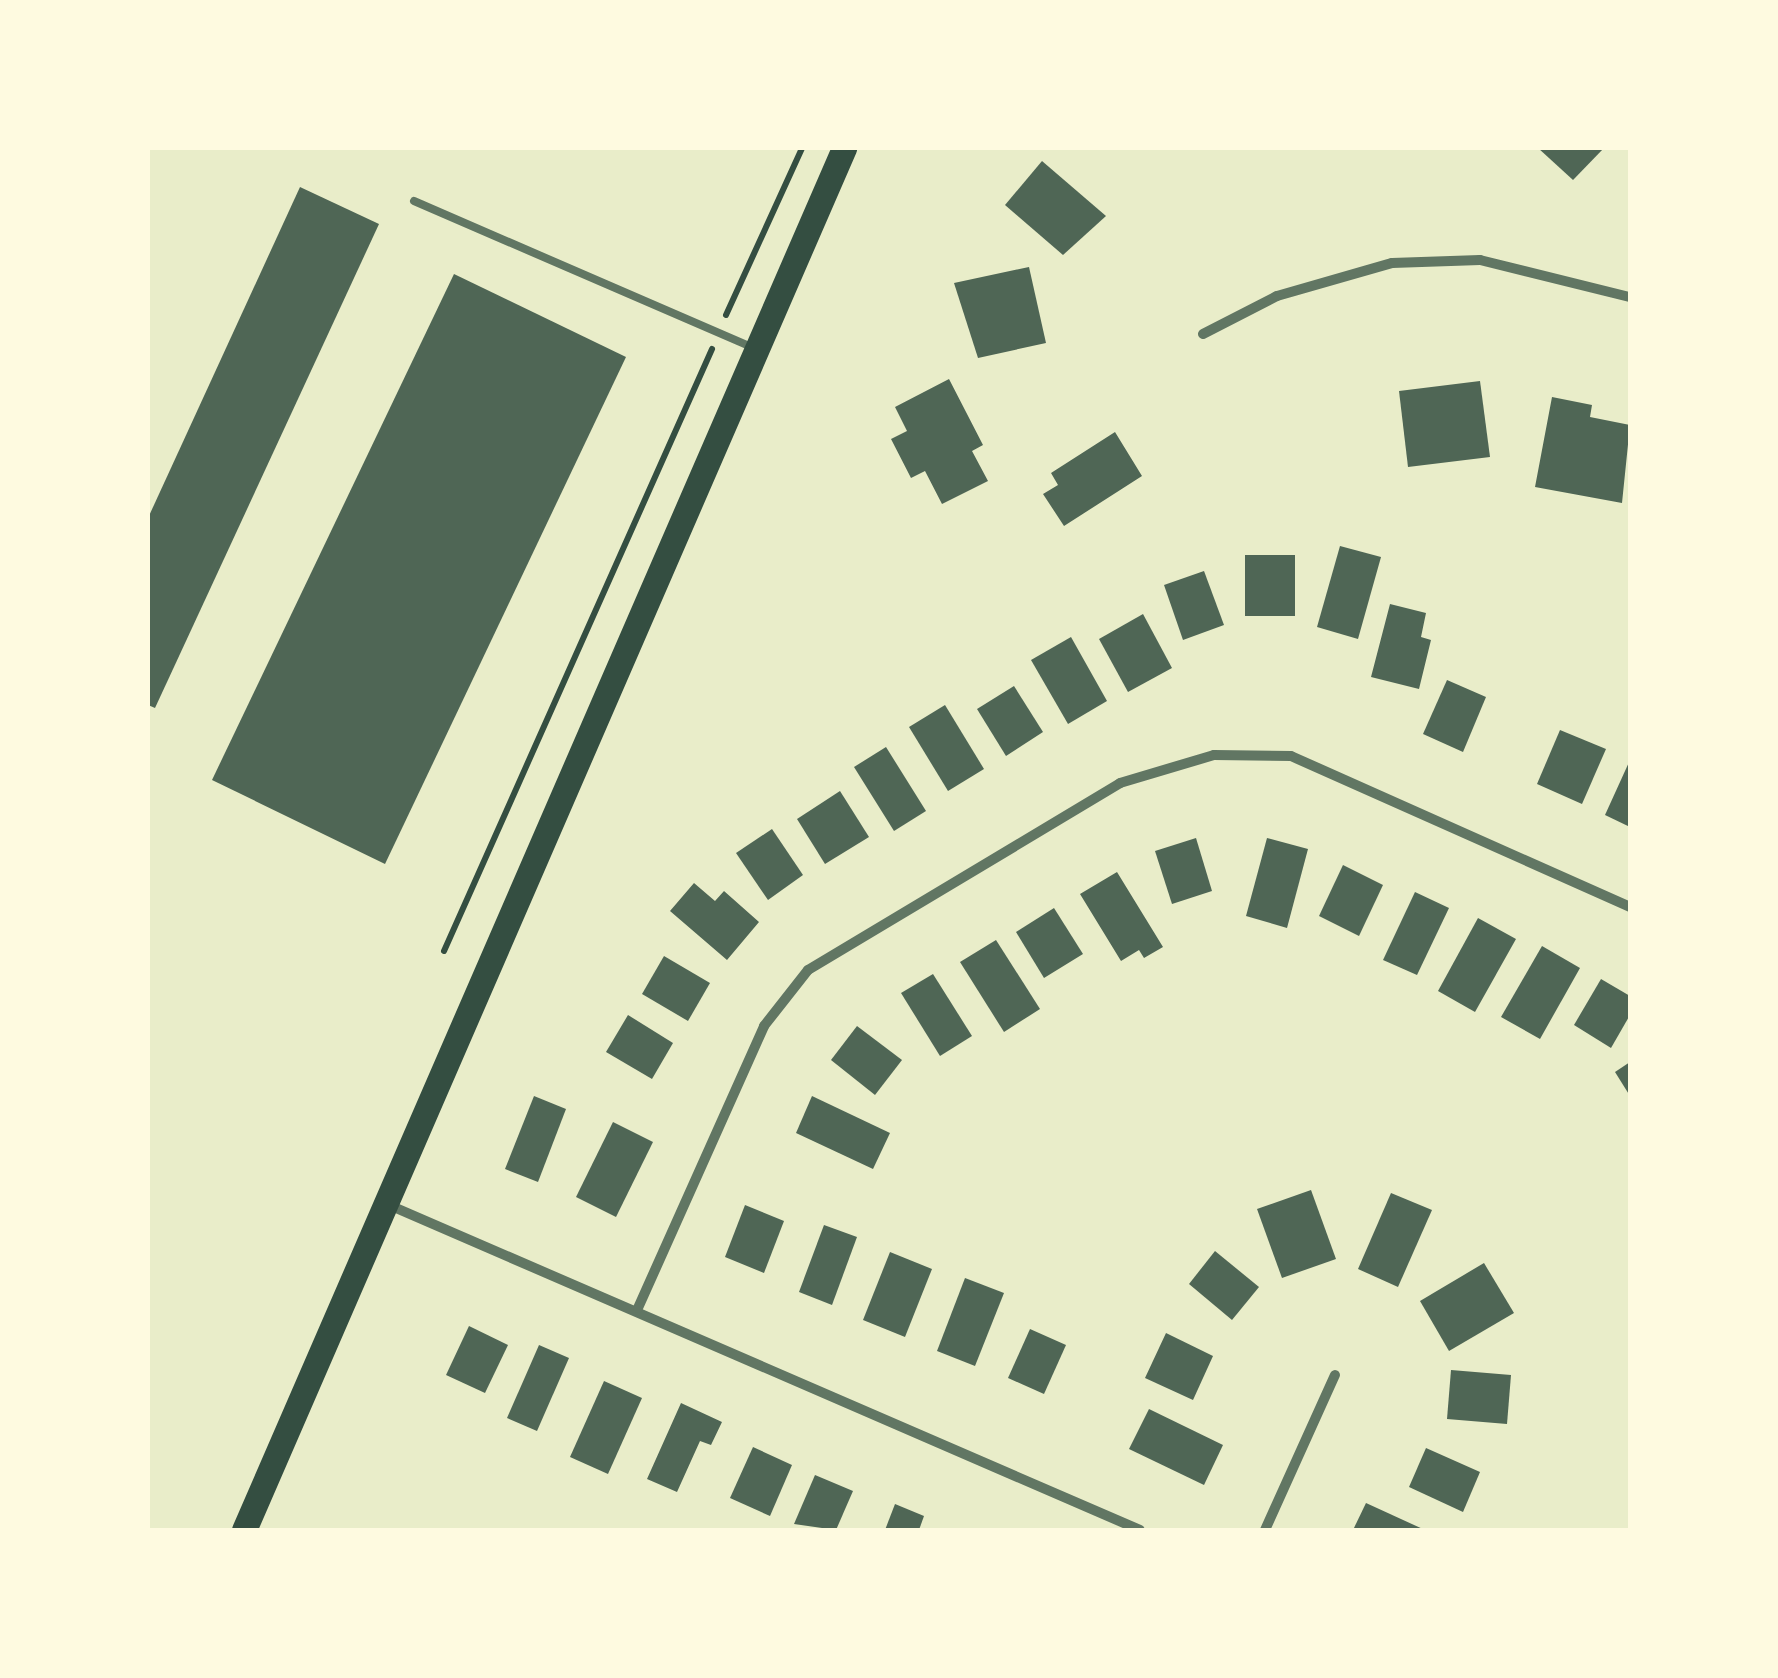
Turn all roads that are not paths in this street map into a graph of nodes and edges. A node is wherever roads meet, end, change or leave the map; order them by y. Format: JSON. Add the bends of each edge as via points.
{"nodes":[{"id":1,"x":844,"y":148,"type":"edge"},
{"id":2,"x":414,"y":201,"type":"dead end"},
{"id":3,"x":1630,"y":297,"type":"edge"},
{"id":4,"x":1203,"y":334,"type":"dead end"},
{"id":5,"x":756,"y":349,"type":"junction"},
{"id":6,"x":1630,"y":907,"type":"edge"},
{"id":7,"x":385,"y":1204,"type":"junction"},
{"id":8,"x":638,"y":1308,"type":"junction"},
{"id":9,"x":1335,"y":1375,"type":"dead end"},
{"id":10,"x":244,"y":1530,"type":"edge"},
{"id":11,"x":1140,"y":1530,"type":"edge"},
{"id":12,"x":1266,"y":1530,"type":"edge"}],
"edges":[{"from":1,"to":5,"type":"highway"},
{"from":2,"to":5,"type":"lane"},
{"from":3,"to":4,"type":"street","via":[[1480,260],[1392,262],[1277,296]]},
{"from":5,"to":7,"type":"highway"},
{"from":6,"to":8,"type":"street","via":[[1290,756],[1214,755],[1120,782],[808,970],[764,1026]]},
{"from":7,"to":8,"type":"street"},
{"from":7,"to":10,"type":"highway"},
{"from":8,"to":11,"type":"street"},
{"from":9,"to":12,"type":"street"}]}
